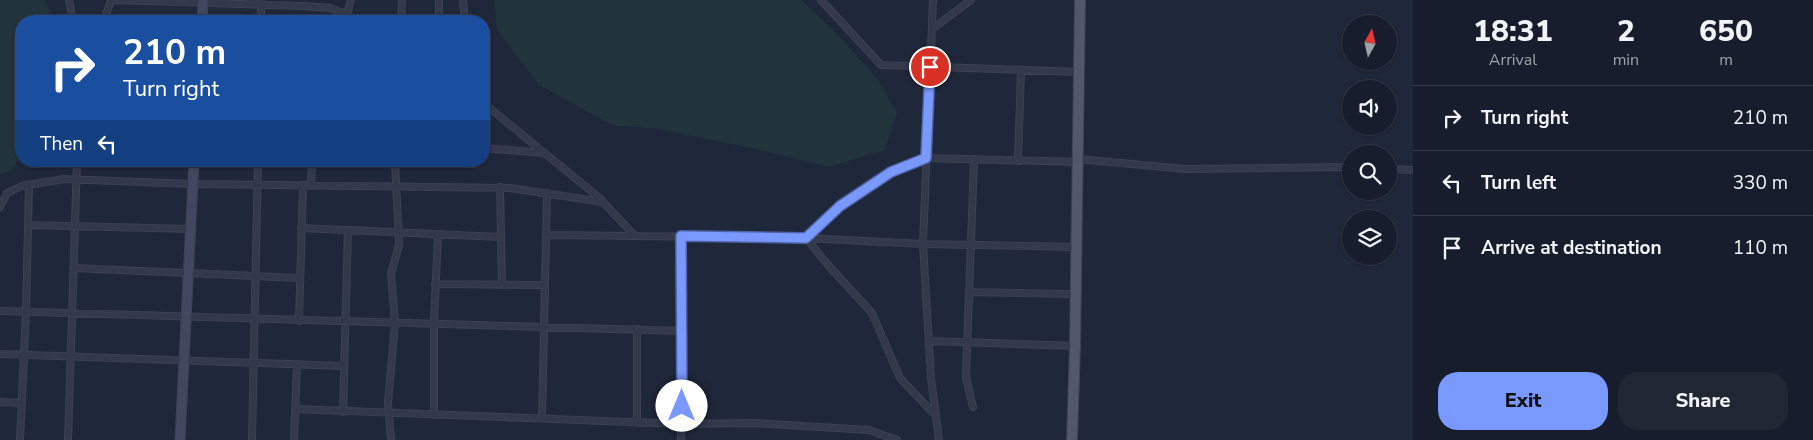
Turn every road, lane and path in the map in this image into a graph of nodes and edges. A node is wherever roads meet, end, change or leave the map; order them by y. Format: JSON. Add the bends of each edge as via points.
{"nodes":[{"id":1,"x":69,"y":0,"type":"edge"},
{"id":2,"x":112,"y":0,"type":"edge"},
{"id":3,"x":351,"y":0,"type":"edge"},
{"id":4,"x":402,"y":0,"type":"edge"},
{"id":5,"x":440,"y":0,"type":"edge"},
{"id":6,"x":463,"y":0,"type":"edge"},
{"id":7,"x":821,"y":0,"type":"edge"},
{"id":8,"x":933,"y":0,"type":"edge"},
{"id":9,"x":971,"y":0,"type":"edge"},
{"id":10,"x":1080,"y":0,"type":"edge"},
{"id":11,"x":203,"y":2,"type":"edge"},
{"id":12,"x":261,"y":3,"type":"edge"},
{"id":13,"x":302,"y":3,"type":"edge"},
{"id":14,"x":348,"y":11,"type":"junction"},
{"id":15,"x":72,"y":15,"type":"edge"},
{"id":16,"x":106,"y":15,"type":"edge"},
{"id":17,"x":202,"y":15,"type":"edge"},
{"id":18,"x":348,"y":15,"type":"edge"},
{"id":19,"x":401,"y":15,"type":"edge"},
{"id":20,"x":439,"y":15,"type":"edge"},
{"id":21,"x":464,"y":15,"type":"edge"},
{"id":22,"x":932,"y":29,"type":"junction"},
{"id":23,"x":930,"y":67,"type":"junction"},
{"id":24,"x":1021,"y":70,"type":"junction"},
{"id":25,"x":1079,"y":72,"type":"junction"},
{"id":26,"x":490,"y":108,"type":"edge"},
{"id":27,"x":490,"y":148,"type":"edge"},
{"id":28,"x":545,"y":153,"type":"junction"},
{"id":29,"x":926,"y":158,"type":"junction"},
{"id":30,"x":974,"y":159,"type":"junction"},
{"id":31,"x":1018,"y":161,"type":"junction"},
{"id":32,"x":1078,"y":161,"type":"junction"},
{"id":33,"x":77,"y":167,"type":"edge"},
{"id":34,"x":194,"y":167,"type":"edge"},
{"id":35,"x":258,"y":167,"type":"edge"},
{"id":36,"x":312,"y":167,"type":"edge"},
{"id":37,"x":395,"y":167,"type":"edge"},
{"id":38,"x":1342,"y":167,"type":"edge"},
{"id":39,"x":1397,"y":169,"type":"edge"},
{"id":40,"x":1413,"y":170,"type":"edge"},
{"id":41,"x":76,"y":180,"type":"junction"},
{"id":42,"x":193,"y":184,"type":"junction"},
{"id":43,"x":29,"y":185,"type":"junction"},
{"id":44,"x":258,"y":185,"type":"junction"},
{"id":45,"x":303,"y":185,"type":"junction"},
{"id":46,"x":311,"y":185,"type":"junction"},
{"id":47,"x":395,"y":186,"type":"junction"},
{"id":48,"x":500,"y":187,"type":"junction"},
{"id":49,"x":547,"y":193,"type":"junction"},
{"id":50,"x":604,"y":202,"type":"junction"},
{"id":51,"x":0,"y":207,"type":"edge"},
{"id":52,"x":28,"y":225,"type":"junction"},
{"id":53,"x":74,"y":226,"type":"junction"},
{"id":54,"x":301,"y":228,"type":"junction"},
{"id":55,"x":190,"y":229,"type":"junction"},
{"id":56,"x":348,"y":230,"type":"junction"},
{"id":57,"x":397,"y":233,"type":"junction"},
{"id":58,"x":438,"y":234,"type":"junction"},
{"id":59,"x":546,"y":235,"type":"junction"},
{"id":60,"x":635,"y":236,"type":"junction"},
{"id":61,"x":681,"y":236,"type":"junction"},
{"id":62,"x":501,"y":237,"type":"junction"},
{"id":63,"x":806,"y":238,"type":"junction"},
{"id":64,"x":923,"y":244,"type":"junction"},
{"id":65,"x":971,"y":245,"type":"junction"},
{"id":66,"x":1077,"y":247,"type":"junction"},
{"id":67,"x":73,"y":268,"type":"junction"},
{"id":68,"x":188,"y":274,"type":"junction"},
{"id":69,"x":256,"y":276,"type":"junction"},
{"id":70,"x":300,"y":278,"type":"junction"},
{"id":71,"x":435,"y":284,"type":"junction"},
{"id":72,"x":502,"y":285,"type":"junction"},
{"id":73,"x":545,"y":285,"type":"junction"},
{"id":74,"x":969,"y":292,"type":"junction"},
{"id":75,"x":1076,"y":294,"type":"junction"},
{"id":76,"x":0,"y":310,"type":"edge"},
{"id":77,"x":26,"y":312,"type":"junction"},
{"id":78,"x":72,"y":313,"type":"junction"},
{"id":79,"x":186,"y":317,"type":"junction"},
{"id":80,"x":255,"y":319,"type":"junction"},
{"id":81,"x":298,"y":321,"type":"junction"},
{"id":82,"x":345,"y":322,"type":"junction"},
{"id":83,"x":395,"y":322,"type":"junction"},
{"id":84,"x":434,"y":323,"type":"junction"},
{"id":85,"x":544,"y":326,"type":"junction"},
{"id":86,"x":637,"y":329,"type":"junction"},
{"id":87,"x":681,"y":331,"type":"junction"},
{"id":88,"x":928,"y":341,"type":"junction"},
{"id":89,"x":967,"y":342,"type":"junction"},
{"id":90,"x":1075,"y":346,"type":"junction"},
{"id":91,"x":0,"y":354,"type":"edge"},
{"id":92,"x":24,"y":355,"type":"junction"},
{"id":93,"x":70,"y":356,"type":"junction"},
{"id":94,"x":184,"y":361,"type":"junction"},
{"id":95,"x":254,"y":363,"type":"junction"},
{"id":96,"x":297,"y":364,"type":"junction"},
{"id":97,"x":344,"y":366,"type":"junction"},
{"id":98,"x":0,"y":402,"type":"edge"},
{"id":99,"x":21,"y":403,"type":"junction"},
{"id":100,"x":973,"y":407,"type":"dead end"},
{"id":101,"x":295,"y":409,"type":"junction"},
{"id":102,"x":343,"y":412,"type":"junction"},
{"id":103,"x":389,"y":414,"type":"junction"},
{"id":104,"x":434,"y":415,"type":"junction"},
{"id":105,"x":936,"y":416,"type":"junction"},
{"id":106,"x":542,"y":419,"type":"junction"},
{"id":107,"x":637,"y":422,"type":"junction"},
{"id":108,"x":682,"y":424,"type":"junction"},
{"id":109,"x":20,"y":440,"type":"edge"},
{"id":110,"x":68,"y":440,"type":"edge"},
{"id":111,"x":180,"y":440,"type":"edge"},
{"id":112,"x":252,"y":440,"type":"edge"},
{"id":113,"x":294,"y":440,"type":"edge"},
{"id":114,"x":391,"y":440,"type":"edge"},
{"id":115,"x":681,"y":440,"type":"edge"},
{"id":116,"x":897,"y":440,"type":"edge"},
{"id":117,"x":939,"y":440,"type":"edge"},
{"id":118,"x":1072,"y":440,"type":"edge"}],
"edges":[{"from":1,"to":15,"type":"street"},
{"from":2,"to":11,"type":"street"},
{"from":2,"to":16,"type":"street"},
{"from":3,"to":14,"type":"street"},
{"from":4,"to":19,"type":"street"},
{"from":5,"to":20,"type":"street"},
{"from":6,"to":21,"type":"street"},
{"from":7,"to":23,"type":"street","via":[[881,65]]},
{"from":8,"to":22,"type":"street"},
{"from":9,"to":22,"type":"street"},
{"from":10,"to":25,"type":"main road"},
{"from":11,"to":12,"type":"street"},
{"from":11,"to":17,"type":"street"},
{"from":12,"to":13,"type":"street"},
{"from":13,"to":14,"type":"street","via":[[342,13]]},
{"from":14,"to":18,"type":"street"},
{"from":22,"to":23,"type":"street"},
{"from":23,"to":24,"type":"street"},
{"from":23,"to":29,"type":"street"},
{"from":24,"to":25,"type":"street"},
{"from":24,"to":31,"type":"street"},
{"from":25,"to":32,"type":"main road"},
{"from":26,"to":28,"type":"street"},
{"from":27,"to":28,"type":"street"},
{"from":28,"to":50,"type":"street"},
{"from":29,"to":30,"type":"street"},
{"from":29,"to":63,"type":"street","via":[[891,172],[840,206]]},
{"from":29,"to":64,"type":"street"},
{"from":30,"to":31,"type":"street"},
{"from":30,"to":65,"type":"street"},
{"from":31,"to":32,"type":"street"},
{"from":32,"to":38,"type":"street","via":[[1185,169]]},
{"from":32,"to":66,"type":"main road"},
{"from":33,"to":41,"type":"street"},
{"from":34,"to":42,"type":"street"},
{"from":35,"to":44,"type":"street"},
{"from":36,"to":46,"type":"street"},
{"from":37,"to":47,"type":"street"},
{"from":39,"to":40,"type":"street"},
{"from":41,"to":42,"type":"street"},
{"from":41,"to":43,"type":"street"},
{"from":41,"to":53,"type":"street"},
{"from":42,"to":44,"type":"street"},
{"from":42,"to":55,"type":"street"},
{"from":43,"to":51,"type":"street","via":[[7,193]]},
{"from":43,"to":52,"type":"street"},
{"from":44,"to":45,"type":"street"},
{"from":44,"to":69,"type":"street"},
{"from":45,"to":46,"type":"street"},
{"from":45,"to":54,"type":"street"},
{"from":46,"to":47,"type":"street"},
{"from":47,"to":48,"type":"street"},
{"from":47,"to":57,"type":"street"},
{"from":48,"to":49,"type":"street"},
{"from":48,"to":62,"type":"street"},
{"from":49,"to":50,"type":"street"},
{"from":49,"to":59,"type":"street"},
{"from":50,"to":60,"type":"street"},
{"from":52,"to":53,"type":"street"},
{"from":52,"to":77,"type":"street"},
{"from":53,"to":55,"type":"street"},
{"from":53,"to":67,"type":"street"},
{"from":54,"to":56,"type":"street"},
{"from":54,"to":70,"type":"street"},
{"from":55,"to":68,"type":"street"},
{"from":56,"to":57,"type":"street"},
{"from":56,"to":82,"type":"street"},
{"from":57,"to":58,"type":"street"},
{"from":57,"to":83,"type":"street","via":[[399,245],[392,274]]},
{"from":58,"to":62,"type":"street"},
{"from":58,"to":71,"type":"street"},
{"from":59,"to":60,"type":"street"},
{"from":59,"to":73,"type":"street"},
{"from":60,"to":61,"type":"street"},
{"from":61,"to":63,"type":"street"},
{"from":61,"to":87,"type":"street"},
{"from":62,"to":72,"type":"street"},
{"from":63,"to":64,"type":"street"},
{"from":63,"to":105,"type":"street","via":[[872,313],[900,378]]},
{"from":64,"to":65,"type":"street"},
{"from":64,"to":88,"type":"street"},
{"from":65,"to":66,"type":"street"},
{"from":65,"to":74,"type":"street"},
{"from":66,"to":75,"type":"main road"},
{"from":67,"to":68,"type":"street"},
{"from":67,"to":78,"type":"street"},
{"from":68,"to":69,"type":"street"},
{"from":68,"to":79,"type":"street"},
{"from":69,"to":70,"type":"street"},
{"from":69,"to":80,"type":"street"},
{"from":70,"to":81,"type":"street"},
{"from":71,"to":72,"type":"street"},
{"from":71,"to":84,"type":"street"},
{"from":72,"to":73,"type":"street"},
{"from":73,"to":85,"type":"street"},
{"from":74,"to":75,"type":"street"},
{"from":74,"to":89,"type":"street"},
{"from":75,"to":90,"type":"main road"},
{"from":76,"to":77,"type":"street"},
{"from":77,"to":78,"type":"street"},
{"from":77,"to":92,"type":"street"},
{"from":78,"to":79,"type":"street"},
{"from":78,"to":93,"type":"street"},
{"from":79,"to":80,"type":"street"},
{"from":79,"to":94,"type":"street"},
{"from":80,"to":81,"type":"street"},
{"from":80,"to":95,"type":"street"},
{"from":81,"to":82,"type":"street"},
{"from":82,"to":83,"type":"street"},
{"from":82,"to":97,"type":"street"},
{"from":83,"to":84,"type":"street"},
{"from":83,"to":103,"type":"street"},
{"from":84,"to":85,"type":"street"},
{"from":84,"to":104,"type":"street"},
{"from":85,"to":86,"type":"street"},
{"from":85,"to":106,"type":"street"},
{"from":86,"to":87,"type":"street"},
{"from":86,"to":107,"type":"street"},
{"from":87,"to":108,"type":"street"},
{"from":88,"to":89,"type":"street"},
{"from":88,"to":105,"type":"street"},
{"from":89,"to":90,"type":"street"},
{"from":89,"to":100,"type":"street","via":[[966,377]]},
{"from":90,"to":118,"type":"main road"},
{"from":91,"to":92,"type":"street"},
{"from":92,"to":93,"type":"street"},
{"from":92,"to":99,"type":"street"},
{"from":93,"to":94,"type":"street"},
{"from":93,"to":110,"type":"street"},
{"from":94,"to":95,"type":"street"},
{"from":94,"to":111,"type":"street"},
{"from":95,"to":96,"type":"street"},
{"from":95,"to":112,"type":"street"},
{"from":96,"to":97,"type":"street"},
{"from":96,"to":101,"type":"street"},
{"from":97,"to":102,"type":"street"},
{"from":98,"to":99,"type":"street"},
{"from":99,"to":109,"type":"street"},
{"from":101,"to":102,"type":"street"},
{"from":101,"to":113,"type":"street"},
{"from":102,"to":103,"type":"street"},
{"from":103,"to":104,"type":"street"},
{"from":103,"to":114,"type":"street"},
{"from":104,"to":106,"type":"street"},
{"from":105,"to":117,"type":"street"},
{"from":106,"to":107,"type":"street"},
{"from":107,"to":108,"type":"street"},
{"from":108,"to":115,"type":"street"},
{"from":108,"to":116,"type":"street","via":[[754,423],[869,430]]}]}
